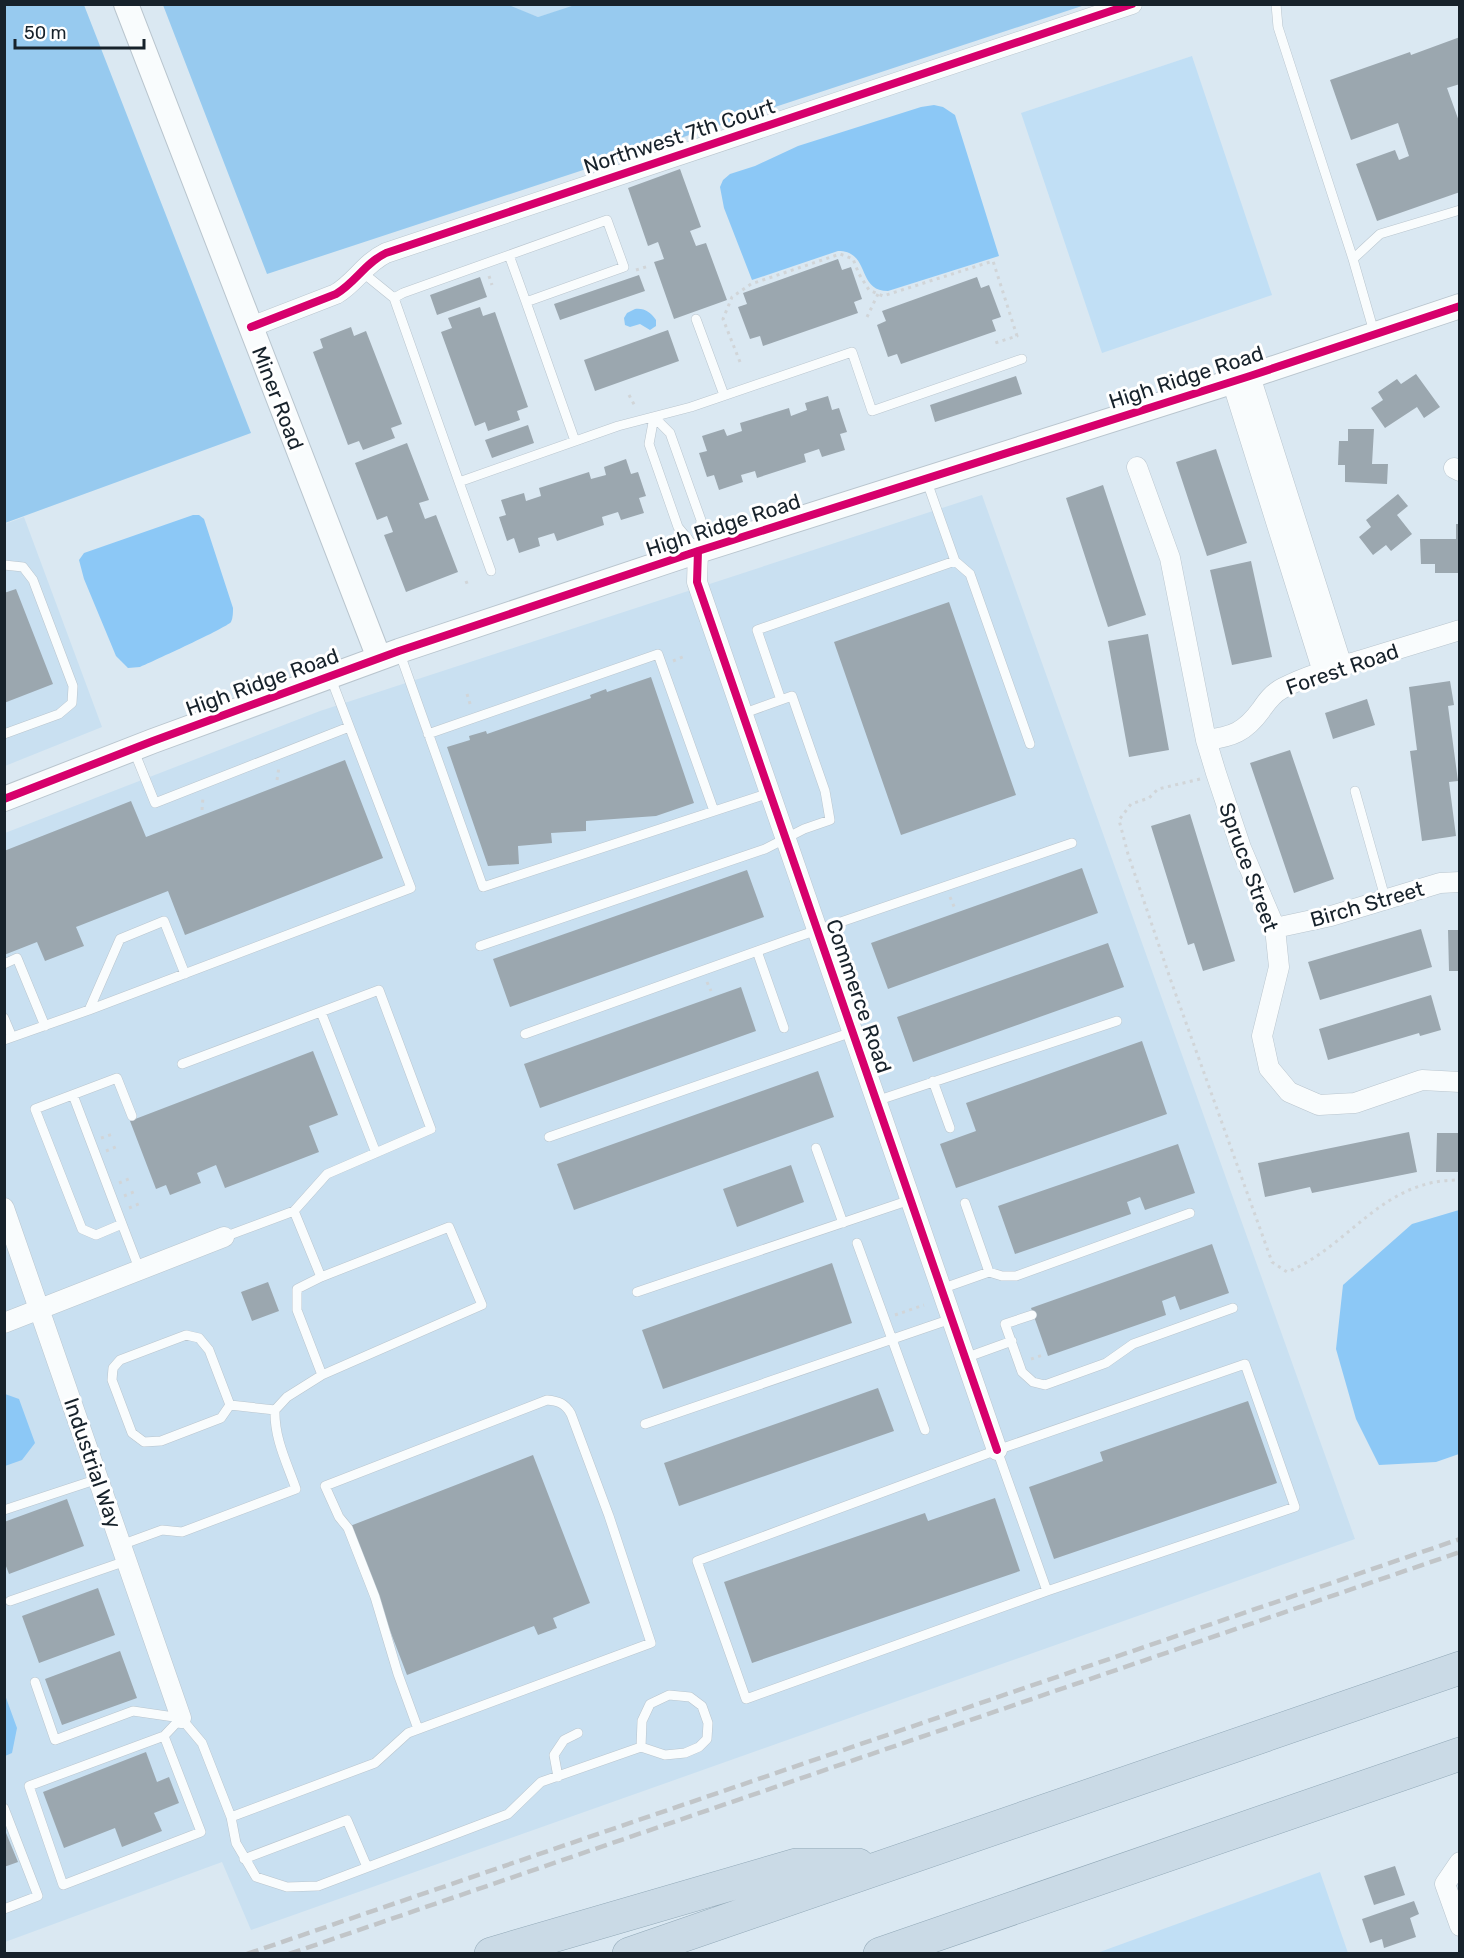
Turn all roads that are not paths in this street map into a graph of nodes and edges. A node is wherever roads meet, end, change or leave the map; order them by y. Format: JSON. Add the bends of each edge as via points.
{"nodes":[{"id":1,"x":126,"y":4,"type":"edge"},
{"id":2,"x":1132,"y":4,"type":"edge"},
{"id":3,"x":1276,"y":4,"type":"edge"},
{"id":4,"x":1460,"y":210,"type":"edge"},
{"id":5,"x":509,"y":255,"type":"junction"},
{"id":6,"x":1353,"y":259,"type":"junction"},
{"id":7,"x":362,"y":272,"type":"junction"},
{"id":8,"x":394,"y":298,"type":"junction"},
{"id":9,"x":526,"y":302,"type":"junction"},
{"id":10,"x":1460,"y":306,"type":"edge"},
{"id":11,"x":696,"y":319,"type":"dead end"},
{"id":12,"x":251,"y":327,"type":"junction"},
{"id":13,"x":1374,"y":334,"type":"junction"},
{"id":14,"x":1022,"y":359,"type":"dead end"},
{"id":15,"x":1241,"y":379,"type":"junction"},
{"id":16,"x":724,"y":395,"type":"junction"},
{"id":17,"x":654,"y":417,"type":"junction"},
{"id":18,"x":575,"y":441,"type":"junction"},
{"id":19,"x":1137,"y":467,"type":"dead end"},
{"id":20,"x":926,"y":479,"type":"junction"},
{"id":21,"x":459,"y":482,"type":"junction"},
{"id":22,"x":698,"y":551,"type":"junction"},
{"id":23,"x":954,"y":561,"type":"junction"},
{"id":24,"x":4,"y":565,"type":"edge"},
{"id":25,"x":491,"y":572,"type":"dead end"},
{"id":26,"x":1460,"y":630,"type":"edge"},
{"id":27,"x":389,"y":654,"type":"junction"},
{"id":28,"x":1332,"y":669,"type":"junction"},
{"id":29,"x":330,"y":676,"type":"junction"},
{"id":30,"x":781,"y":700,"type":"junction"},
{"id":31,"x":742,"y":714,"type":"junction"},
{"id":32,"x":349,"y":727,"type":"junction"},
{"id":33,"x":4,"y":734,"type":"edge"},
{"id":34,"x":428,"y":734,"type":"junction"},
{"id":35,"x":1206,"y":740,"type":"junction"},
{"id":36,"x":1030,"y":744,"type":"dead end"},
{"id":37,"x":133,"y":750,"type":"junction"},
{"id":38,"x":1355,"y":791,"type":"dead end"},
{"id":39,"x":769,"y":793,"type":"junction"},
{"id":40,"x":4,"y":799,"type":"edge"},
{"id":41,"x":714,"y":812,"type":"junction"},
{"id":42,"x":785,"y":839,"type":"junction"},
{"id":43,"x":1072,"y":843,"type":"dead end"},
{"id":44,"x":1460,"y":882,"type":"edge"},
{"id":45,"x":1386,"y":901,"type":"junction"},
{"id":46,"x":1275,"y":928,"type":"junction"},
{"id":47,"x":818,"y":930,"type":"junction"},
{"id":48,"x":480,"y":946,"type":"dead end"},
{"id":49,"x":757,"y":951,"type":"junction"},
{"id":50,"x":4,"y":963,"type":"edge"},
{"id":51,"x":185,"y":974,"type":"junction"},
{"id":52,"x":89,"y":1010,"type":"junction"},
{"id":53,"x":321,"y":1012,"type":"junction"},
{"id":54,"x":4,"y":1018,"type":"edge"},
{"id":55,"x":1118,"y":1021,"type":"dead end"},
{"id":56,"x":45,"y":1026,"type":"junction"},
{"id":57,"x":784,"y":1028,"type":"dead end"},
{"id":58,"x":852,"y":1032,"type":"junction"},
{"id":59,"x":525,"y":1034,"type":"dead end"},
{"id":60,"x":8,"y":1039,"type":"edge"},
{"id":61,"x":182,"y":1064,"type":"dead end"},
{"id":62,"x":933,"y":1082,"type":"junction"},
{"id":63,"x":1460,"y":1082,"type":"edge"},
{"id":64,"x":73,"y":1095,"type":"junction"},
{"id":65,"x":876,"y":1101,"type":"junction"},
{"id":66,"x":132,"y":1116,"type":"dead end"},
{"id":67,"x":950,"y":1128,"type":"dead end"},
{"id":68,"x":549,"y":1137,"type":"dead end"},
{"id":69,"x":816,"y":1148,"type":"dead end"},
{"id":70,"x":376,"y":1153,"type":"junction"},
{"id":71,"x":910,"y":1200,"type":"junction"},
{"id":72,"x":965,"y":1203,"type":"dead end"},
{"id":73,"x":4,"y":1208,"type":"edge"},
{"id":74,"x":294,"y":1211,"type":"junction"},
{"id":75,"x":1191,"y":1213,"type":"dead end"},
{"id":76,"x":843,"y":1223,"type":"junction"},
{"id":77,"x":122,"y":1224,"type":"junction"},
{"id":78,"x":224,"y":1237,"type":"joint"},
{"id":79,"x":857,"y":1243,"type":"dead end"},
{"id":80,"x":140,"y":1271,"type":"junction"},
{"id":81,"x":989,"y":1272,"type":"junction"},
{"id":82,"x":321,"y":1277,"type":"junction"},
{"id":83,"x":941,"y":1289,"type":"junction"},
{"id":84,"x":638,"y":1292,"type":"dead end"},
{"id":85,"x":1233,"y":1308,"type":"dead end"},
{"id":86,"x":39,"y":1310,"type":"junction"},
{"id":87,"x":1032,"y":1315,"type":"dead end"},
{"id":88,"x":951,"y":1319,"type":"junction"},
{"id":89,"x":4,"y":1323,"type":"edge"},
{"id":90,"x":892,"y":1339,"type":"junction"},
{"id":91,"x":1012,"y":1341,"type":"junction"},
{"id":92,"x":965,"y":1358,"type":"junction"},
{"id":93,"x":322,"y":1376,"type":"junction"},
{"id":94,"x":230,"y":1405,"type":"junction"},
{"id":95,"x":275,"y":1410,"type":"junction"},
{"id":96,"x":645,"y":1424,"type":"dead end"},
{"id":97,"x":925,"y":1430,"type":"dead end"},
{"id":98,"x":997,"y":1450,"type":"junction"},
{"id":99,"x":98,"y":1479,"type":"junction"},
{"id":100,"x":4,"y":1510,"type":"edge"},
{"id":101,"x":124,"y":1553,"type":"junction"},
{"id":102,"x":1047,"y":1591,"type":"junction"},
{"id":103,"x":9,"y":1601,"type":"dead end"},
{"id":104,"x":1460,"y":1668,"type":"edge"},
{"id":105,"x":35,"y":1683,"type":"dead end"},
{"id":106,"x":181,"y":1718,"type":"junction"},
{"id":107,"x":418,"y":1729,"type":"junction"},
{"id":108,"x":578,"y":1733,"type":"dead end"},
{"id":109,"x":164,"y":1736,"type":"junction"},
{"id":110,"x":641,"y":1747,"type":"junction"},
{"id":111,"x":1460,"y":1754,"type":"edge"},
{"id":112,"x":558,"y":1777,"type":"junction"},
{"id":113,"x":4,"y":1808,"type":"edge"},
{"id":114,"x":231,"y":1817,"type":"junction"},
{"id":115,"x":244,"y":1859,"type":"junction"},
{"id":116,"x":1460,"y":1862,"type":"edge"},
{"id":117,"x":884,"y":1865,"type":"junction"},
{"id":118,"x":367,"y":1867,"type":"junction"},
{"id":119,"x":4,"y":1909,"type":"edge"},
{"id":120,"x":1460,"y":1926,"type":"edge"},
{"id":121,"x":491,"y":1953,"type":"edge"},
{"id":122,"x":629,"y":1953,"type":"edge"},
{"id":123,"x":880,"y":1953,"type":"edge"}],
"edges":[{"from":1,"to":12,"type":"street","name":"Miner Road"},
{"from":2,"to":7,"type":"street","name":"Northwest 7th Court","via":[[386,253]]},
{"from":3,"to":6,"type":"lane","via":[[1278,27]]},
{"from":4,"to":6,"type":"lane","via":[[1380,234]]},
{"from":5,"to":8,"type":"lane"},
{"from":5,"to":9,"type":"lane"},
{"from":5,"to":9,"type":"lane","via":[[607,220],[618,249],[624,267]]},
{"from":6,"to":13,"type":"lane"},
{"from":7,"to":8,"type":"lane"},
{"from":7,"to":12,"type":"street","name":"Northwest 7th Court","via":[[329,297]]},
{"from":8,"to":21,"type":"lane"},
{"from":9,"to":18,"type":"lane"},
{"from":10,"to":13,"type":"street","name":"High Ridge Road"},
{"from":11,"to":16,"type":"lane"},
{"from":12,"to":27,"type":"street","name":"Miner Road"},
{"from":13,"to":15,"type":"street","name":"High Ridge Road"},
{"from":14,"to":16,"type":"lane","via":[[872,411],[852,352]]},
{"from":15,"to":20,"type":"street","name":"High Ridge Road"},
{"from":15,"to":28,"type":"street"},
{"from":16,"to":17,"type":"lane"},
{"from":17,"to":18,"type":"lane"},
{"from":17,"to":22,"type":"lane","via":[[670,433],[701,520]]},
{"from":17,"to":22,"type":"lane","via":[[649,444],[678,527]]},
{"from":18,"to":21,"type":"lane"},
{"from":19,"to":35,"type":"street","name":"Spruce Street","via":[[1170,558]]},
{"from":20,"to":22,"type":"street","name":"High Ridge Road"},
{"from":20,"to":23,"type":"lane"},
{"from":21,"to":25,"type":"lane"},
{"from":22,"to":27,"type":"street","name":"High Ridge Road"},
{"from":22,"to":31,"type":"street","name":"Commerce Road","via":[[697,582]]},
{"from":23,"to":30,"type":"lane","via":[[758,630]]},
{"from":23,"to":36,"type":"lane","via":[[970,574]]},
{"from":24,"to":33,"type":"lane","via":[[23,567],[33,580],[73,686],[72,703],[59,714]]},
{"from":26,"to":28,"type":"street","name":"Forest Road"},
{"from":27,"to":29,"type":"street","name":"High Ridge Road"},
{"from":27,"to":34,"type":"lane"},
{"from":28,"to":35,"type":"street","name":"Forest Road","via":[[1280,689],[1240,732]]},
{"from":29,"to":32,"type":"lane"},
{"from":29,"to":37,"type":"street","name":"High Ridge Road"},
{"from":30,"to":31,"type":"lane"},
{"from":30,"to":42,"type":"lane","via":[[792,696],[825,791],[830,820]]},
{"from":31,"to":39,"type":"street","name":"Commerce Road"},
{"from":32,"to":37,"type":"lane","via":[[155,803]]},
{"from":32,"to":51,"type":"lane","via":[[411,888]]},
{"from":34,"to":41,"type":"lane","via":[[483,887]]},
{"from":34,"to":41,"type":"lane","via":[[658,654]]},
{"from":35,"to":46,"type":"street","name":"Spruce Street","via":[[1241,848]]},
{"from":37,"to":40,"type":"street","name":"High Ridge Road"},
{"from":38,"to":45,"type":"lane"},
{"from":39,"to":41,"type":"lane"},
{"from":39,"to":42,"type":"street","name":"Commerce Road"},
{"from":42,"to":47,"type":"street","name":"Commerce Road"},
{"from":42,"to":48,"type":"lane"},
{"from":43,"to":47,"type":"lane"},
{"from":44,"to":45,"type":"street","name":"Birch Street","via":[[1440,883]]},
{"from":45,"to":46,"type":"street","name":"Birch Street"},
{"from":46,"to":63,"type":"street","name":"Spruce Street","via":[[1279,967],[1262,1036],[1269,1068],[1289,1092],[1319,1105],[1355,1103],[1422,1080]]},
{"from":47,"to":49,"type":"lane"},
{"from":47,"to":58,"type":"street","name":"Commerce Road"},
{"from":49,"to":57,"type":"lane"},
{"from":49,"to":59,"type":"lane"},
{"from":50,"to":56,"type":"lane","via":[[17,958]]},
{"from":51,"to":52,"type":"lane"},
{"from":51,"to":52,"type":"lane","via":[[164,921],[120,939]]},
{"from":52,"to":56,"type":"lane"},
{"from":53,"to":61,"type":"lane"},
{"from":53,"to":70,"type":"lane"},
{"from":53,"to":70,"type":"lane","via":[[379,990],[431,1129]]},
{"from":54,"to":60,"type":"lane"},
{"from":55,"to":62,"type":"lane"},
{"from":56,"to":60,"type":"lane"},
{"from":58,"to":65,"type":"street","name":"Commerce Road"},
{"from":58,"to":68,"type":"lane"},
{"from":62,"to":65,"type":"lane"},
{"from":62,"to":67,"type":"lane"},
{"from":64,"to":66,"type":"lane","via":[[117,1078]]},
{"from":64,"to":77,"type":"lane"},
{"from":64,"to":77,"type":"lane","via":[[35,1109],[82,1228],[96,1234]]},
{"from":65,"to":71,"type":"street","name":"Commerce Road"},
{"from":69,"to":76,"type":"lane"},
{"from":70,"to":74,"type":"lane","via":[[327,1174]]},
{"from":71,"to":76,"type":"lane"},
{"from":71,"to":83,"type":"street","name":"Commerce Road"},
{"from":72,"to":81,"type":"lane"},
{"from":73,"to":86,"type":"street","name":"Industrial Way"},
{"from":74,"to":78,"type":"lane"},
{"from":74,"to":82,"type":"lane"},
{"from":75,"to":81,"type":"lane","via":[[1016,1276]]},
{"from":76,"to":84,"type":"lane"},
{"from":77,"to":80,"type":"lane"},
{"from":78,"to":80,"type":"street"},
{"from":79,"to":90,"type":"lane"},
{"from":80,"to":86,"type":"street"},
{"from":81,"to":83,"type":"lane"},
{"from":82,"to":93,"type":"lane","via":[[297,1288],[297,1310]]},
{"from":82,"to":93,"type":"lane","via":[[449,1227],[482,1305]]},
{"from":83,"to":88,"type":"street","name":"Commerce Road"},
{"from":85,"to":91,"type":"lane","via":[[1133,1344],[1106,1363],[1045,1385],[1033,1382],[1022,1372]]},
{"from":86,"to":89,"type":"street"},
{"from":86,"to":99,"type":"street","name":"Industrial Way"},
{"from":87,"to":91,"type":"lane","via":[[1005,1324]]},
{"from":88,"to":90,"type":"lane"},
{"from":88,"to":92,"type":"street","name":"Commerce Road"},
{"from":90,"to":96,"type":"lane"},
{"from":90,"to":97,"type":"lane"},
{"from":91,"to":92,"type":"lane"},
{"from":92,"to":98,"type":"street","name":"Commerce Road"},
{"from":93,"to":95,"type":"lane","via":[[287,1397]]},
{"from":94,"to":94,"type":"lane","via":[[221,1418],[161,1441],[144,1442],[132,1432],[112,1380],[113,1368],[120,1360],[186,1335],[199,1338],[209,1350]]},
{"from":94,"to":95,"type":"lane"},
{"from":95,"to":101,"type":"lane","via":[[274,1426],[296,1489],[182,1532],[162,1530]]},
{"from":98,"to":102,"type":"lane"},
{"from":98,"to":102,"type":"lane","via":[[1245,1364],[1295,1507]]},
{"from":98,"to":102,"type":"lane","via":[[697,1561],[746,1699]]},
{"from":99,"to":100,"type":"lane"},
{"from":99,"to":101,"type":"street","name":"Industrial Way"},
{"from":101,"to":103,"type":"lane"},
{"from":101,"to":106,"type":"street","name":"Industrial Way"},
{"from":104,"to":117,"type":"highway"},
{"from":105,"to":106,"type":"lane","via":[[55,1740],[133,1711]]},
{"from":106,"to":109,"type":"lane"},
{"from":106,"to":114,"type":"lane","via":[[202,1743]]},
{"from":107,"to":107,"type":"lane","via":[[651,1642],[609,1516],[571,1414],[563,1403],[547,1400],[325,1486],[348,1528],[375,1597]]},
{"from":107,"to":114,"type":"lane","via":[[408,1733],[375,1763]]},
{"from":108,"to":112,"type":"lane","via":[[564,1740],[554,1755]]},
{"from":109,"to":109,"type":"lane","via":[[29,1786],[63,1885],[201,1832]]},
{"from":110,"to":110,"type":"lane","via":[[665,1755],[699,1747],[707,1738],[708,1723],[702,1706],[690,1697],[669,1695],[650,1704],[642,1720]]},
{"from":110,"to":112,"type":"lane"},
{"from":111,"to":123,"type":"highway"},
{"from":112,"to":118,"type":"lane","via":[[541,1782],[508,1814]]},
{"from":113,"to":119,"type":"lane","via":[[38,1896]]},
{"from":114,"to":115,"type":"lane"},
{"from":115,"to":118,"type":"lane","via":[[256,1877],[286,1887],[318,1886]]},
{"from":115,"to":118,"type":"lane","via":[[348,1820]]},
{"from":116,"to":120,"type":"street","via":[[1445,1884]]},
{"from":117,"to":121,"type":"highway","via":[[796,1865]]},
{"from":117,"to":122,"type":"highway"}]}
